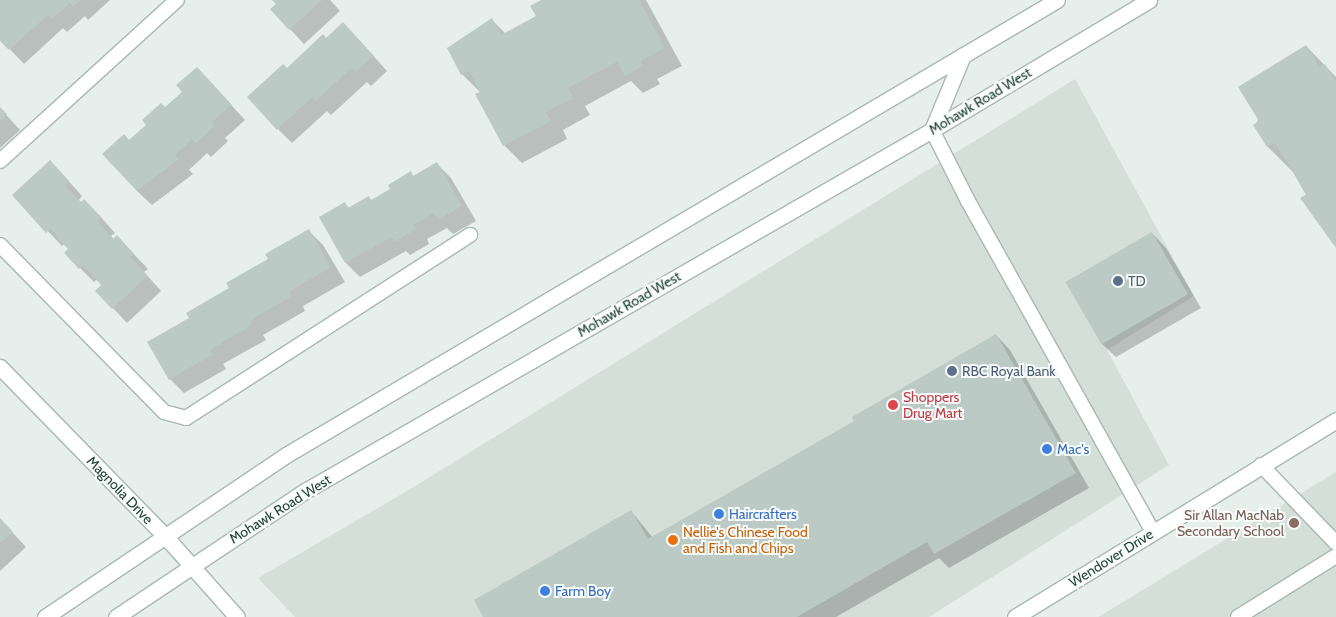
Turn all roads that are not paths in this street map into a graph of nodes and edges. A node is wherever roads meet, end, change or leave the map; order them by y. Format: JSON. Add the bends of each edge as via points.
{"nodes":[{"id":1,"x":177,"y":0,"type":"edge"},
{"id":2,"x":1057,"y":0,"type":"edge"},
{"id":3,"x":1148,"y":0,"type":"edge"},
{"id":4,"x":962,"y":55,"type":"junction"},
{"id":5,"x":932,"y":130,"type":"junction"},
{"id":6,"x":0,"y":161,"type":"edge"},
{"id":7,"x":470,"y":235,"type":"dead end"},
{"id":8,"x":0,"y":245,"type":"edge"},
{"id":9,"x":0,"y":367,"type":"edge"},
{"id":10,"x":1336,"y":420,"type":"edge"},
{"id":11,"x":1261,"y":465,"type":"junction"},
{"id":12,"x":1153,"y":532,"type":"junction"},
{"id":13,"x":165,"y":536,"type":"junction"},
{"id":14,"x":1336,"y":543,"type":"edge"},
{"id":15,"x":1336,"y":556,"type":"edge"},
{"id":16,"x":191,"y":567,"type":"junction"},
{"id":17,"x":45,"y":617,"type":"edge"},
{"id":18,"x":116,"y":617,"type":"edge"},
{"id":19,"x":237,"y":617,"type":"edge"},
{"id":20,"x":1015,"y":617,"type":"edge"},
{"id":21,"x":1238,"y":617,"type":"edge"}],
"edges":[{"from":1,"to":6,"type":"lane"},
{"from":2,"to":4,"type":"main road"},
{"from":3,"to":5,"type":"main road","name":"Mohawk Road West"},
{"from":4,"to":5,"type":"main road"},
{"from":4,"to":13,"type":"main road","via":[[286,455]]},
{"from":5,"to":12,"type":"lane","via":[[968,201]]},
{"from":5,"to":16,"type":"main road","name":"Mohawk Road West","via":[[305,491]]},
{"from":7,"to":8,"type":"lane","via":[[186,418],[164,412]]},
{"from":9,"to":13,"type":"main road","name":"Magnolia Drive"},
{"from":10,"to":11,"type":"main road","name":"Wendover Drive"},
{"from":11,"to":12,"type":"main road","name":"Wendover Drive"},
{"from":11,"to":14,"type":"lane"},
{"from":12,"to":20,"type":"main road","name":"Wendover Drive"},
{"from":13,"to":16,"type":"main road","name":"Magnolia Drive"},
{"from":13,"to":17,"type":"main road"},
{"from":15,"to":21,"type":"lane"},
{"from":16,"to":18,"type":"main road","name":"Mohawk Road West"},
{"from":16,"to":19,"type":"main road","name":"Magnolia Drive"}]}
